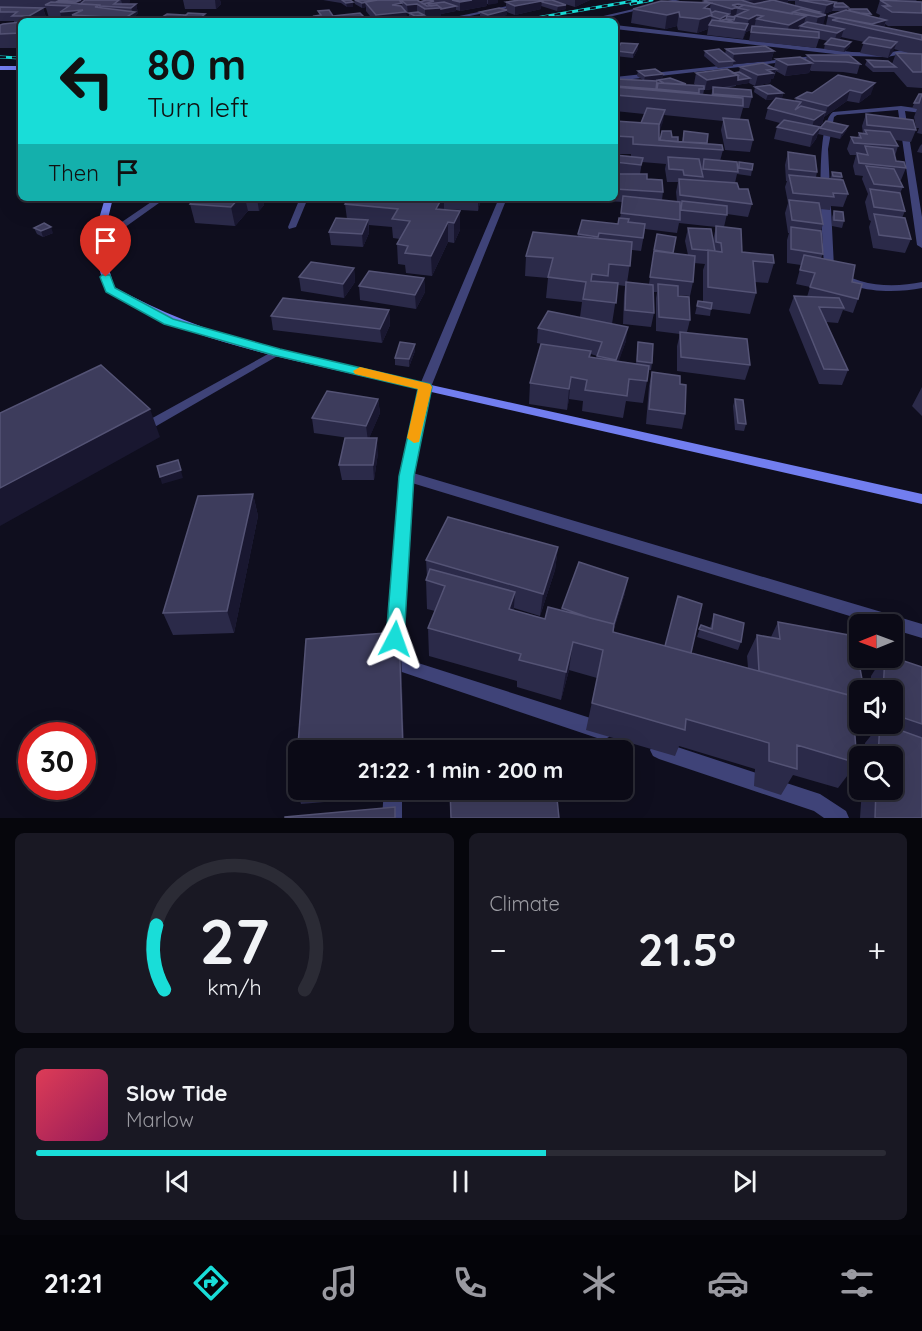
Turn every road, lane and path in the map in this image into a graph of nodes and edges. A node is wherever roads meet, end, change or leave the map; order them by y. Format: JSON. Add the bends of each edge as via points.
{"nodes":[{"id":1,"x":544,"y":0,"type":"edge"},
{"id":2,"x":678,"y":0,"type":"edge"},
{"id":3,"x":453,"y":18,"type":"edge"},
{"id":4,"x":598,"y":18,"type":"edge"},
{"id":5,"x":618,"y":27,"type":"edge"},
{"id":6,"x":922,"y":48,"type":"edge"},
{"id":7,"x":852,"y":54,"type":"junction"},
{"id":8,"x":0,"y":68,"type":"edge"},
{"id":9,"x":18,"y":68,"type":"edge"},
{"id":10,"x":618,"y":79,"type":"edge"},
{"id":11,"x":901,"y":108,"type":"junction"},
{"id":12,"x":922,"y":111,"type":"edge"},
{"id":13,"x":108,"y":201,"type":"edge"},
{"id":14,"x":158,"y":201,"type":"edge"},
{"id":15,"x":303,"y":201,"type":"edge"},
{"id":16,"x":502,"y":201,"type":"edge"},
{"id":17,"x":292,"y":227,"type":"dead end"},
{"id":18,"x":97,"y":243,"type":"junction"},
{"id":19,"x":922,"y":245,"type":"edge"},
{"id":20,"x":922,"y":285,"type":"edge"},
{"id":21,"x":278,"y":352,"type":"junction"},
{"id":22,"x":425,"y":387,"type":"junction"},
{"id":23,"x":134,"y":434,"type":"edge"},
{"id":24,"x":406,"y":476,"type":"junction"},
{"id":25,"x":922,"y":499,"type":"edge"},
{"id":26,"x":922,"y":631,"type":"edge"},
{"id":27,"x":618,"y":736,"type":"dead end"},
{"id":28,"x":640,"y":744,"type":"dead end"},
{"id":29,"x":393,"y":800,"type":"edge"},
{"id":30,"x":393,"y":818,"type":"edge"},
{"id":31,"x":839,"y":818,"type":"edge"}],
"edges":[{"from":1,"to":3,"type":"street"},
{"from":2,"to":4,"type":"street"},
{"from":5,"to":7,"type":"street"},
{"from":6,"to":7,"type":"street","via":[[886,55]]},
{"from":7,"to":10,"type":"street"},
{"from":8,"to":9,"type":"main road"},
{"from":11,"to":12,"type":"street"},
{"from":11,"to":19,"type":"street"},
{"from":11,"to":20,"type":"street","via":[[831,116],[824,149],[829,268],[842,278],[875,286]]},
{"from":13,"to":18,"type":"main road"},
{"from":14,"to":18,"type":"street"},
{"from":15,"to":17,"type":"street"},
{"from":16,"to":22,"type":"street"},
{"from":18,"to":21,"type":"main road","via":[[110,290],[168,322]]},
{"from":21,"to":22,"type":"main road"},
{"from":21,"to":23,"type":"street"},
{"from":22,"to":24,"type":"street"},
{"from":22,"to":25,"type":"main road"},
{"from":24,"to":26,"type":"street"},
{"from":24,"to":27,"type":"street","via":[[393,668]]},
{"from":28,"to":31,"type":"street","via":[[820,803]]},
{"from":29,"to":30,"type":"street"}]}
